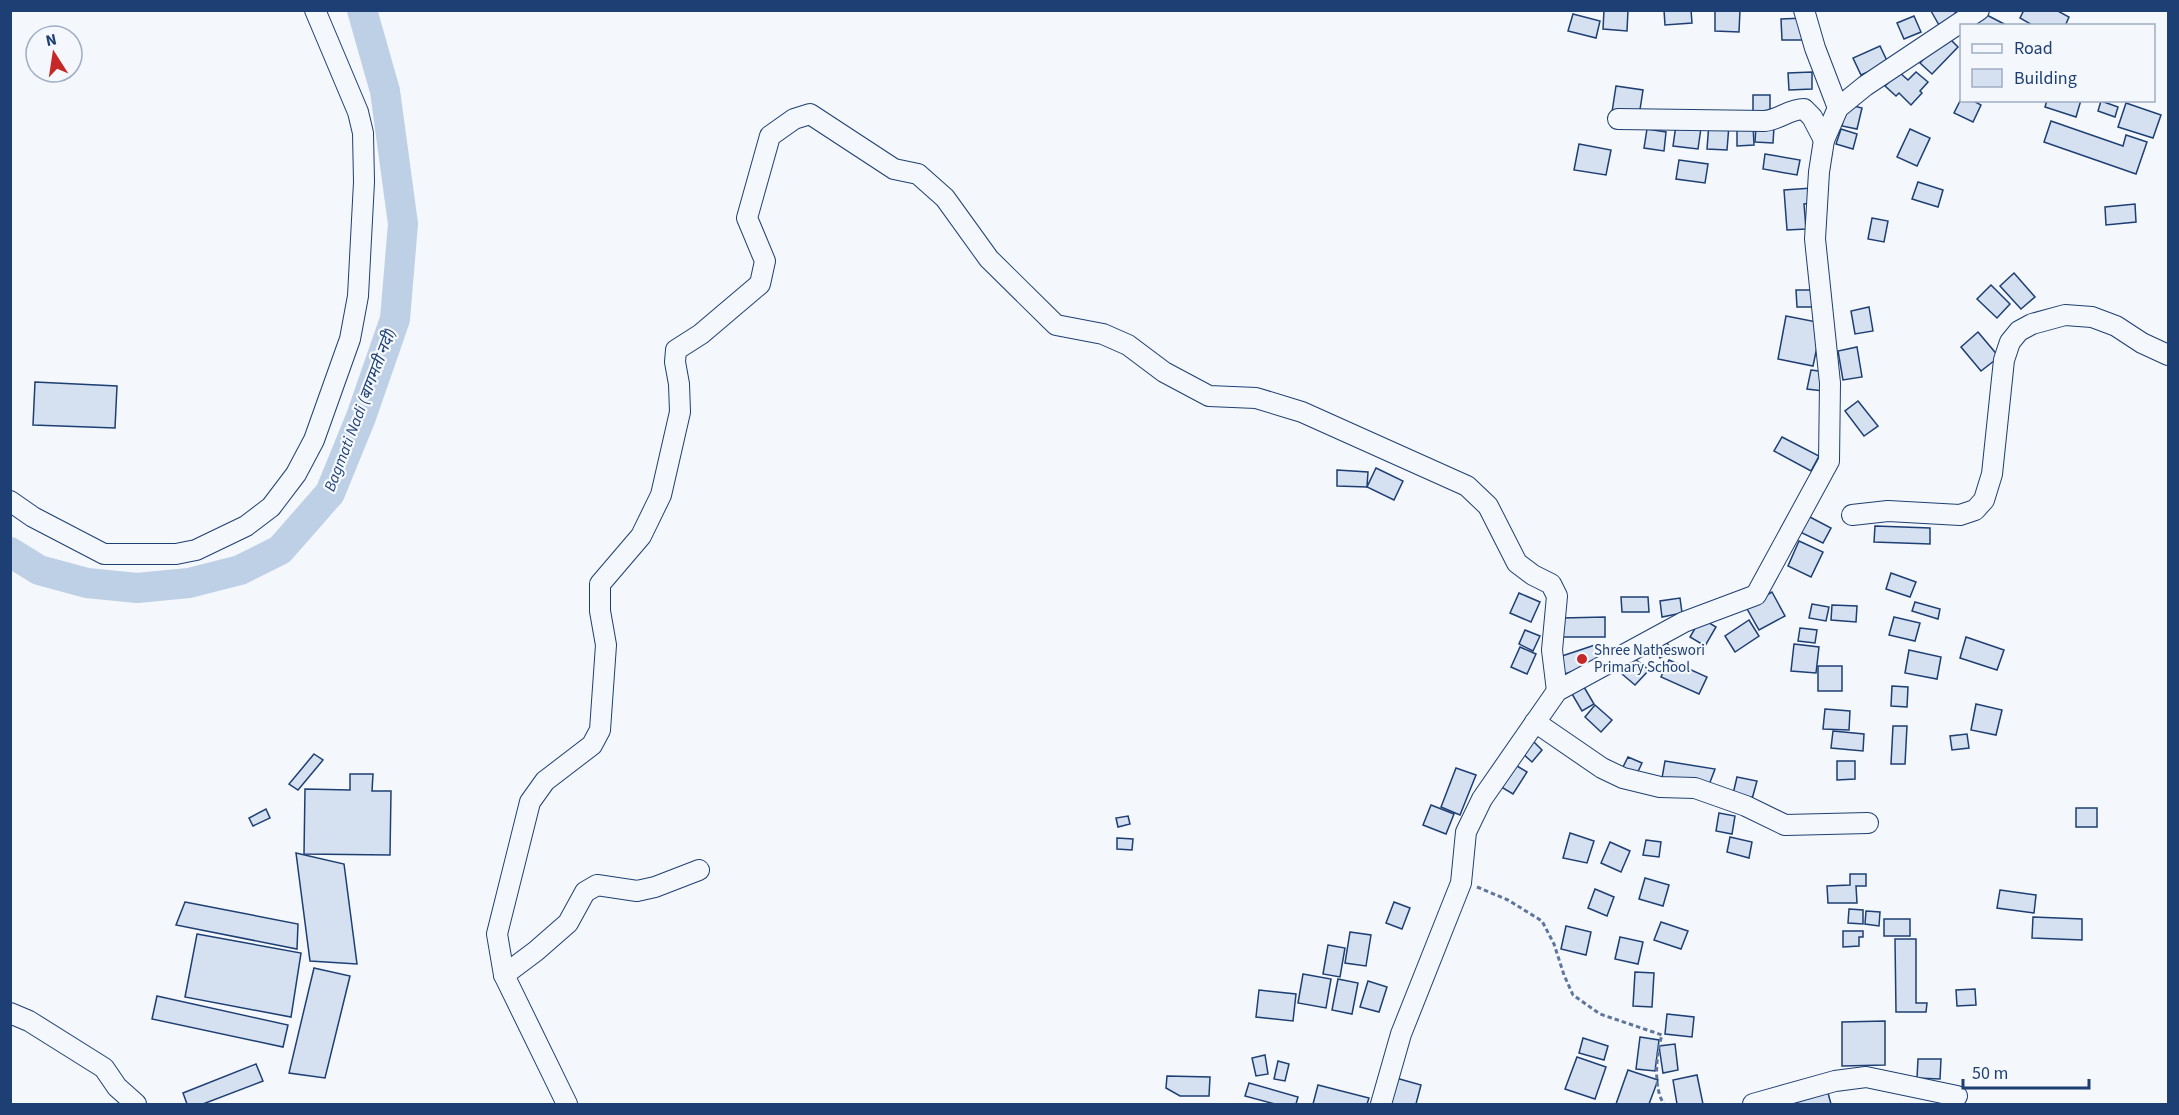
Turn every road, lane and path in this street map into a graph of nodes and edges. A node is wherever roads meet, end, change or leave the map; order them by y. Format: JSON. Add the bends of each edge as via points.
{"nodes":[{"id":1,"x":315,"y":10,"type":"edge"},
{"id":2,"x":1804,"y":10,"type":"edge"},
{"id":3,"x":1978,"y":10,"type":"edge"},
{"id":4,"x":1838,"y":108,"type":"junction"},
{"id":5,"x":1617,"y":119,"type":"dead end"},
{"id":6,"x":1824,"y":140,"type":"junction"},
{"id":7,"x":2169,"y":355,"type":"edge"},
{"id":8,"x":10,"y":501,"type":"edge"},
{"id":9,"x":1852,"y":515,"type":"dead end"},
{"id":10,"x":1557,"y":691,"type":"junction"},
{"id":11,"x":1535,"y":722,"type":"junction"},
{"id":12,"x":1868,"y":823,"type":"dead end"},
{"id":13,"x":699,"y":870,"type":"dead end"},
{"id":14,"x":1461,"y":881,"type":"junction"},
{"id":15,"x":504,"y":975,"type":"junction"},
{"id":16,"x":10,"y":1013,"type":"edge"},
{"id":17,"x":1958,"y":1096,"type":"dead end"},
{"id":18,"x":136,"y":1104,"type":"edge"},
{"id":19,"x":567,"y":1104,"type":"edge"},
{"id":20,"x":1381,"y":1104,"type":"edge"},
{"id":21,"x":1664,"y":1104,"type":"edge"},
{"id":22,"x":1753,"y":1104,"type":"edge"}],
"edges":[{"from":1,"to":8,"type":"street","via":[[358,112],[363,132],[364,182],[358,296],[350,339],[314,440],[296,474],[271,507],[246,526],[196,550],[176,554],[104,554]]},
{"from":2,"to":4,"type":"street"},
{"from":3,"to":4,"type":"street"},
{"from":4,"to":6,"type":"street"},
{"from":5,"to":6,"type":"street","via":[[1764,121],[1804,109]]},
{"from":6,"to":10,"type":"street","via":[[1815,239],[1830,383],[1829,460],[1756,594],[1684,622]]},
{"from":7,"to":9,"type":"street","via":[[2092,317],[2065,315],[2032,324],[2010,342],[2004,360],[1992,474],[1984,500],[1975,510],[1960,515],[1888,511]]},
{"from":10,"to":11,"type":"street"},
{"from":10,"to":15,"type":"street","via":[[1552,650],[1557,596],[1551,584],[1517,563],[1488,506],[1467,486],[1302,412],[1256,398],[1209,396],[1164,372],[1128,345],[1103,334],[1056,325],[989,259],[945,198],[918,174],[894,170],[810,114],[794,119],[770,136],[747,218],[765,261],[760,284],[676,350],[680,412],[661,495],[641,536],[600,584],[606,645],[600,730],[592,745],[545,781],[530,802],[497,934]]},
{"from":11,"to":12,"type":"street","via":[[1623,778],[1660,787],[1695,788],[1785,825]]},
{"from":11,"to":14,"type":"street","via":[[1482,798],[1466,832]]},
{"from":13,"to":15,"type":"street","via":[[637,891],[597,885],[585,892],[568,923]]},
{"from":14,"to":20,"type":"street","via":[[1401,1034]]},
{"from":14,"to":21,"type":"path","via":[[1508,900],[1542,921],[1574,995],[1600,1014],[1662,1035],[1657,1074],[1659,1098]]},
{"from":15,"to":19,"type":"street"},
{"from":16,"to":18,"type":"street","via":[[29,1020],[104,1068]]},
{"from":17,"to":22,"type":"street","via":[[1866,1077],[1835,1081]]}]}
